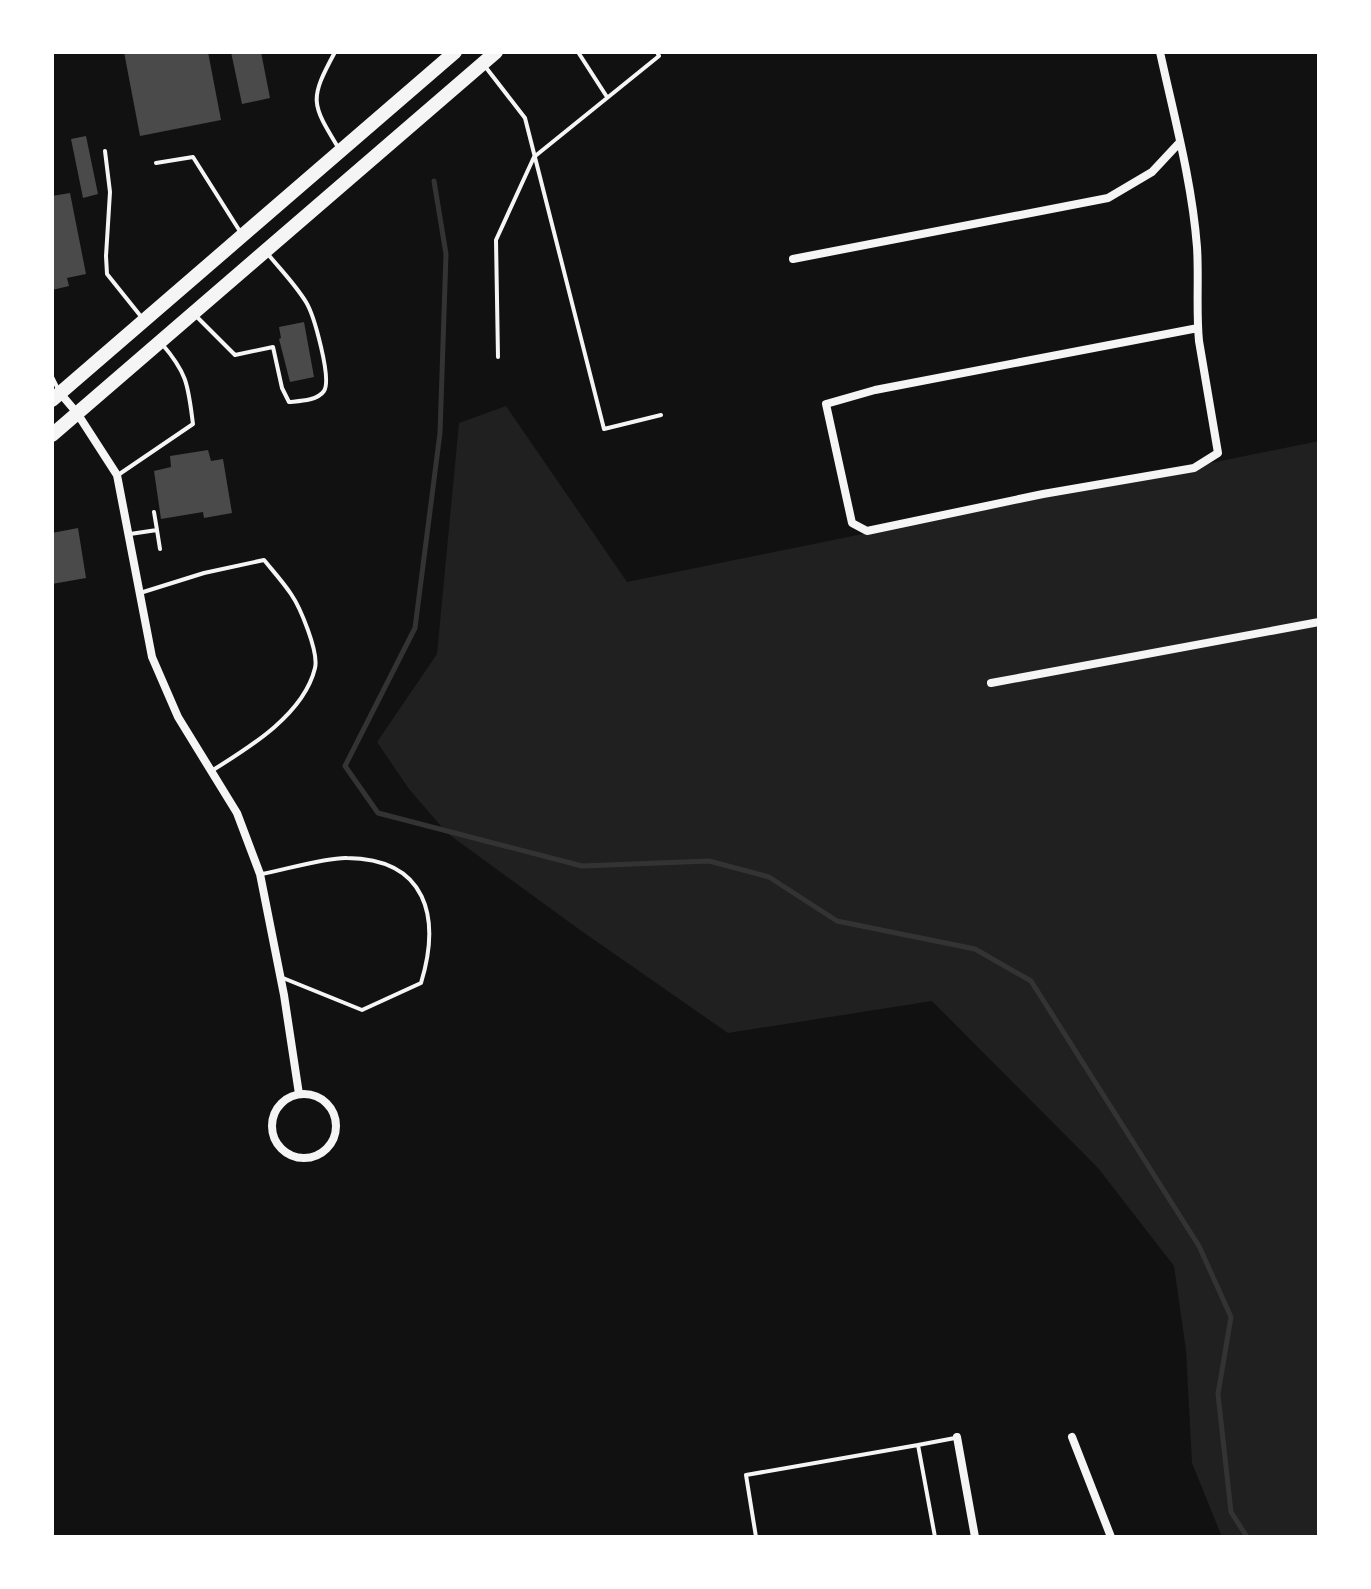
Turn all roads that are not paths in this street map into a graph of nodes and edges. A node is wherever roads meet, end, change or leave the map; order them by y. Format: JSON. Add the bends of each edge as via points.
{"nodes":[{"id":1,"x":335,"y":52,"type":"edge"},
{"id":2,"x":455,"y":52,"type":"edge"},
{"id":3,"x":496,"y":52,"type":"edge"},
{"id":4,"x":578,"y":52,"type":"edge"},
{"id":5,"x":657,"y":52,"type":"edge"},
{"id":6,"x":1160,"y":52,"type":"edge"},
{"id":7,"x":478,"y":58,"type":"edge"},
{"id":8,"x":607,"y":98,"type":"junction"},
{"id":9,"x":1180,"y":142,"type":"junction"},
{"id":10,"x":105,"y":151,"type":"dead end"},
{"id":11,"x":341,"y":151,"type":"junction"},
{"id":12,"x":534,"y":157,"type":"junction"},
{"id":13,"x":156,"y":163,"type":"dead end"},
{"id":14,"x":243,"y":235,"type":"junction"},
{"id":15,"x":265,"y":251,"type":"junction"},
{"id":16,"x":793,"y":259,"type":"dead end"},
{"id":17,"x":160,"y":307,"type":"junction"},
{"id":18,"x":193,"y":313,"type":"junction"},
{"id":19,"x":144,"y":321,"type":"junction"},
{"id":20,"x":176,"y":328,"type":"junction"},
{"id":21,"x":1198,"y":328,"type":"junction"},
{"id":22,"x":161,"y":342,"type":"junction"},
{"id":23,"x":498,"y":357,"type":"dead end"},
{"id":24,"x":52,"y":377,"type":"edge"},
{"id":25,"x":56,"y":396,"type":"edge"},
{"id":26,"x":77,"y":413,"type":"junction"},
{"id":27,"x":661,"y":415,"type":"dead end"},
{"id":28,"x":52,"y":435,"type":"edge"},
{"id":29,"x":117,"y":475,"type":"junction"},
{"id":30,"x":154,"y":512,"type":"dead end"},
{"id":31,"x":157,"y":530,"type":"junction"},
{"id":32,"x":129,"y":534,"type":"junction"},
{"id":33,"x":160,"y":549,"type":"dead end"},
{"id":34,"x":140,"y":593,"type":"junction"},
{"id":35,"x":1319,"y":622,"type":"edge"},
{"id":36,"x":991,"y":683,"type":"dead end"},
{"id":37,"x":211,"y":771,"type":"junction"},
{"id":38,"x":260,"y":874,"type":"junction"},
{"id":39,"x":281,"y":977,"type":"junction"},
{"id":40,"x":299,"y":1094,"type":"junction"},
{"id":41,"x":957,"y":1437,"type":"joint"},
{"id":42,"x":1072,"y":1437,"type":"dead end"},
{"id":43,"x":918,"y":1445,"type":"junction"},
{"id":44,"x":756,"y":1537,"type":"edge"},
{"id":45,"x":935,"y":1537,"type":"edge"},
{"id":46,"x":975,"y":1537,"type":"edge"},
{"id":47,"x":1111,"y":1537,"type":"edge"}],
"edges":[{"from":1,"to":11,"type":"lane","via":[[317,84],[315,104]]},
{"from":2,"to":11,"type":"highway"},
{"from":3,"to":7,"type":"highway"},
{"from":4,"to":8,"type":"lane"},
{"from":5,"to":8,"type":"lane","via":[[659,56]]},
{"from":6,"to":9,"type":"street"},
{"from":7,"to":12,"type":"lane","via":[[525,118]]},
{"from":7,"to":15,"type":"highway"},
{"from":8,"to":12,"type":"lane"},
{"from":9,"to":16,"type":"street","via":[[1152,172],[1108,198]]},
{"from":9,"to":21,"type":"street","via":[[1197,248]]},
{"from":10,"to":19,"type":"lane","via":[[110,192],[107,274]]},
{"from":11,"to":14,"type":"highway"},
{"from":12,"to":23,"type":"lane","via":[[496,240]]},
{"from":12,"to":27,"type":"lane","via":[[604,429]]},
{"from":13,"to":14,"type":"lane","via":[[193,157]]},
{"from":14,"to":17,"type":"highway"},
{"from":15,"to":18,"type":"highway"},
{"from":15,"to":18,"type":"lane","via":[[308,304],[327,372],[321,395],[289,402],[273,347],[235,355]]},
{"from":17,"to":19,"type":"highway"},
{"from":17,"to":20,"type":"highway"},
{"from":18,"to":20,"type":"highway"},
{"from":19,"to":25,"type":"highway"},
{"from":20,"to":22,"type":"highway"},
{"from":21,"to":21,"type":"street","via":[[1218,453],[1194,468],[867,531],[852,523],[826,404]]},
{"from":22,"to":26,"type":"highway"},
{"from":22,"to":29,"type":"lane","via":[[181,366],[193,424]]},
{"from":24,"to":25,"type":"lane"},
{"from":25,"to":26,"type":"street"},
{"from":26,"to":28,"type":"highway"},
{"from":26,"to":29,"type":"street"},
{"from":29,"to":32,"type":"street"},
{"from":30,"to":31,"type":"lane"},
{"from":31,"to":32,"type":"lane"},
{"from":31,"to":33,"type":"lane"},
{"from":32,"to":34,"type":"street"},
{"from":34,"to":37,"type":"street","via":[[152,657],[178,717]]},
{"from":34,"to":37,"type":"lane","via":[[264,560],[293,597],[310,638],[316,666],[305,693],[256,744]]},
{"from":35,"to":36,"type":"street"},
{"from":37,"to":38,"type":"street","via":[[237,813]]},
{"from":38,"to":39,"type":"street"},
{"from":38,"to":39,"type":"lane","via":[[346,858],[396,867],[418,889],[429,914],[429,955],[421,983],[362,1010]]},
{"from":39,"to":40,"type":"street"},
{"from":40,"to":40,"type":"street","via":[[277,1108],[272,1132],[286,1153],[310,1159],[331,1145],[337,1121],[323,1100]]},
{"from":41,"to":43,"type":"lane"},
{"from":41,"to":46,"type":"street"},
{"from":42,"to":47,"type":"street"},
{"from":43,"to":44,"type":"lane","via":[[746,1475]]},
{"from":43,"to":45,"type":"lane"}]}
